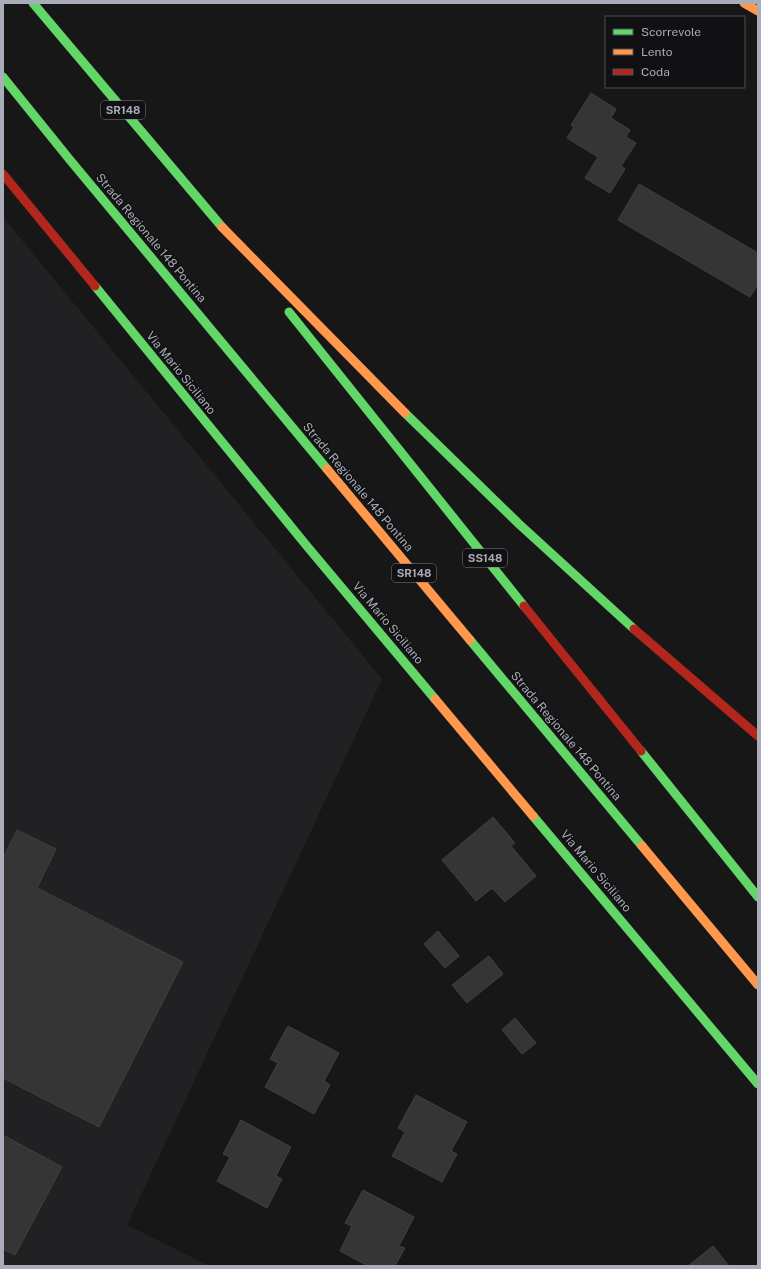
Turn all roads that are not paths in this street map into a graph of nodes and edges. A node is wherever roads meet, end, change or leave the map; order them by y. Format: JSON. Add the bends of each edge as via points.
{"nodes":[{"id":1,"x":33,"y":3,"type":"edge"},
{"id":2,"x":744,"y":3,"type":"edge"},
{"id":3,"x":758,"y":11,"type":"edge"},
{"id":4,"x":3,"y":77,"type":"edge"},
{"id":5,"x":3,"y":174,"type":"edge"},
{"id":6,"x":213,"y":218,"type":"junction"},
{"id":7,"x":268,"y":286,"type":"dead end"},
{"id":8,"x":283,"y":305,"type":"dead end"},
{"id":9,"x":758,"y":736,"type":"edge"},
{"id":10,"x":758,"y":897,"type":"edge"},
{"id":11,"x":758,"y":985,"type":"edge"},
{"id":12,"x":758,"y":1084,"type":"edge"}],
"edges":[{"from":1,"to":6,"type":"main road","number":"SR148"},
{"from":2,"to":3,"type":"main road"},
{"from":4,"to":11,"type":"main road","name":"Strada Regionale 148 Pontina","number":"SR148"},
{"from":5,"to":12,"type":"main road","name":"Via Mario Siciliano","via":[[306,545]]},
{"from":6,"to":7,"type":"main road"},
{"from":6,"to":9,"type":"main road","number":"SR148","via":[[518,524],[659,652]]},
{"from":8,"to":10,"type":"main road","number":"SS148"}]}
